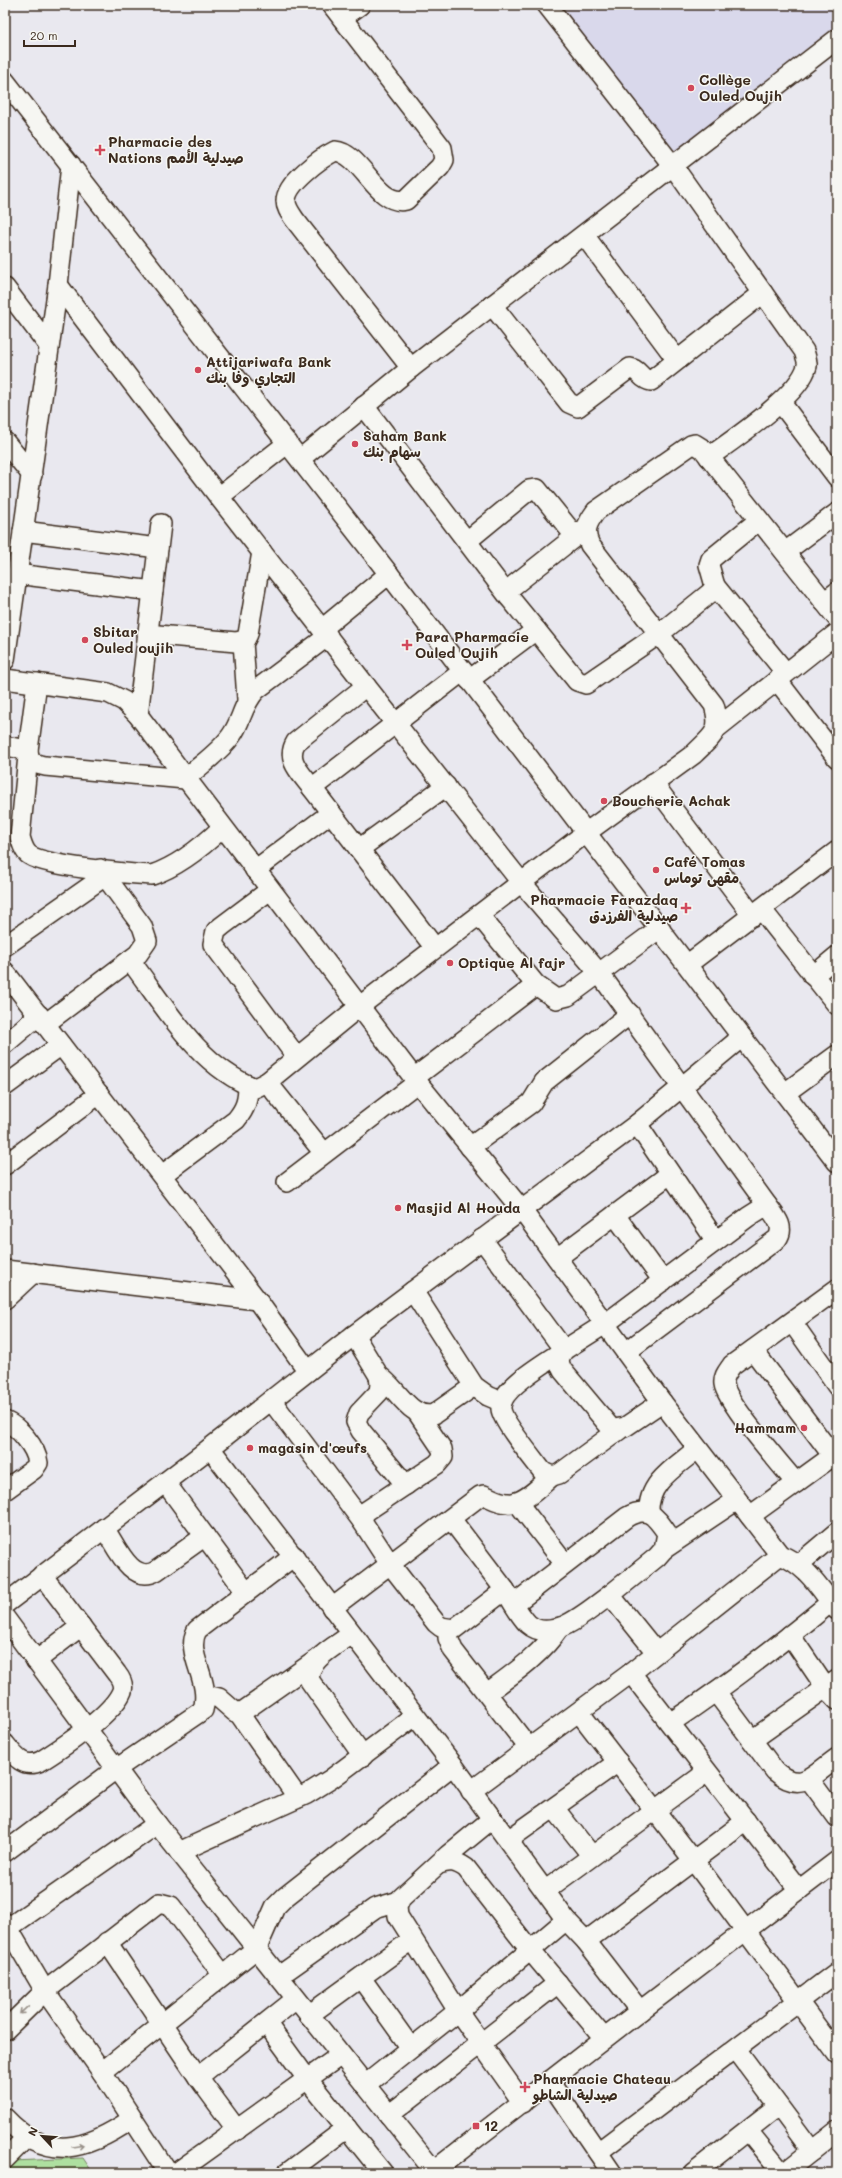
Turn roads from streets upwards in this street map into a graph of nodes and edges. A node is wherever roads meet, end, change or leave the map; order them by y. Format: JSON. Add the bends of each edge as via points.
{"nodes":[{"id":1,"x":360,"y":5,"type":"edge"},
{"id":2,"x":547,"y":5,"type":"edge"},
{"id":3,"x":337,"y":12,"type":"edge"},
{"id":4,"x":837,"y":39,"type":"edge"},
{"id":5,"x":7,"y":87,"type":"edge"},
{"id":6,"x":71,"y":165,"type":"junction"},
{"id":7,"x":673,"y":166,"type":"junction"},
{"id":8,"x":584,"y":235,"type":"junction"},
{"id":9,"x":58,"y":285,"type":"junction"},
{"id":10,"x":5,"y":288,"type":"edge"},
{"id":11,"x":763,"y":293,"type":"junction"},
{"id":12,"x":492,"y":305,"type":"junction"},
{"id":13,"x":49,"y":346,"type":"junction"},
{"id":14,"x":677,"y":360,"type":"junction"},
{"id":15,"x":411,"y":368,"type":"junction"},
{"id":16,"x":781,"y":402,"type":"junction"},
{"id":17,"x":364,"y":406,"type":"junction"},
{"id":18,"x":5,"y":442,"type":"edge"},
{"id":19,"x":288,"y":443,"type":"junction"},
{"id":20,"x":709,"y":457,"type":"junction"},
{"id":21,"x":300,"y":459,"type":"junction"},
{"id":22,"x":32,"y":475,"type":"junction"},
{"id":23,"x":837,"y":477,"type":"edge"},
{"id":24,"x":219,"y":497,"type":"junction"},
{"id":25,"x":837,"y":513,"type":"edge"},
{"id":26,"x":759,"y":520,"type":"junction"},
{"id":27,"x":161,"y":524,"type":"dead end"},
{"id":28,"x":23,"y":531,"type":"junction"},
{"id":29,"x":580,"y":532,"type":"junction"},
{"id":30,"x":467,"y":541,"type":"junction"},
{"id":31,"x":158,"y":548,"type":"junction"},
{"id":32,"x":12,"y":551,"type":"edge"},
{"id":33,"x":262,"y":552,"type":"junction"},
{"id":34,"x":785,"y":552,"type":"junction"},
{"id":35,"x":16,"y":574,"type":"junction"},
{"id":36,"x":389,"y":574,"type":"junction"},
{"id":37,"x":715,"y":586,"type":"junction"},
{"id":38,"x":153,"y":591,"type":"junction"},
{"id":39,"x":509,"y":597,"type":"junction"},
{"id":40,"x":831,"y":597,"type":"edge"},
{"id":41,"x":837,"y":618,"type":"edge"},
{"id":42,"x":536,"y":630,"type":"junction"},
{"id":43,"x":325,"y":632,"type":"junction"},
{"id":44,"x":837,"y":632,"type":"edge"},
{"id":45,"x":147,"y":634,"type":"junction"},
{"id":46,"x":659,"y":634,"type":"junction"},
{"id":47,"x":243,"y":642,"type":"junction"},
{"id":48,"x":5,"y":660,"type":"edge"},
{"id":49,"x":466,"y":675,"type":"junction"},
{"id":50,"x":782,"y":676,"type":"junction"},
{"id":51,"x":5,"y":679,"type":"edge"},
{"id":52,"x":37,"y":683,"type":"junction"},
{"id":53,"x":366,"y":686,"type":"junction"},
{"id":54,"x":247,"y":699,"type":"junction"},
{"id":55,"x":138,"y":715,"type":"junction"},
{"id":56,"x":396,"y":723,"type":"junction"},
{"id":57,"x":717,"y":728,"type":"junction"},
{"id":58,"x":5,"y":746,"type":"edge"},
{"id":59,"x":28,"y":753,"type":"junction"},
{"id":60,"x":837,"y":758,"type":"edge"},
{"id":61,"x":185,"y":779,"type":"junction"},
{"id":62,"x":653,"y":784,"type":"junction"},
{"id":63,"x":446,"y":786,"type":"junction"},
{"id":64,"x":312,"y":788,"type":"junction"},
{"id":65,"x":331,"y":813,"type":"junction"},
{"id":66,"x":222,"y":828,"type":"junction"},
{"id":67,"x":587,"y":832,"type":"junction"},
{"id":68,"x":359,"y":850,"type":"junction"},
{"id":69,"x":837,"y":851,"type":"edge"},
{"id":70,"x":255,"y":870,"type":"junction"},
{"id":71,"x":103,"y":872,"type":"junction"},
{"id":72,"x":521,"y":882,"type":"junction"},
{"id":73,"x":270,"y":890,"type":"junction"},
{"id":74,"x":757,"y":913,"type":"junction"},
{"id":75,"x":479,"y":915,"type":"junction"},
{"id":76,"x":660,"y":928,"type":"junction"},
{"id":77,"x":5,"y":946,"type":"edge"},
{"id":78,"x":435,"y":948,"type":"junction"},
{"id":79,"x":837,"y":956,"type":"edge"},
{"id":80,"x":130,"y":960,"type":"junction"},
{"id":81,"x":688,"y":964,"type":"junction"},
{"id":82,"x":5,"y":972,"type":"edge"},
{"id":83,"x":600,"y":974,"type":"junction"},
{"id":84,"x":813,"y":976,"type":"junction"},
{"id":85,"x":536,"y":985,"type":"junction"},
{"id":86,"x":360,"y":1006,"type":"junction"},
{"id":87,"x":837,"y":1006,"type":"edge"},
{"id":88,"x":630,"y":1014,"type":"junction"},
{"id":89,"x":42,"y":1020,"type":"junction"},
{"id":90,"x":742,"y":1037,"type":"junction"},
{"id":91,"x":5,"y":1044,"type":"edge"},
{"id":92,"x":61,"y":1044,"type":"junction"},
{"id":93,"x":837,"y":1055,"type":"edge"},
{"id":94,"x":296,"y":1056,"type":"junction"},
{"id":95,"x":416,"y":1080,"type":"junction"},
{"id":96,"x":257,"y":1085,"type":"junction"},
{"id":97,"x":5,"y":1086,"type":"edge"},
{"id":98,"x":684,"y":1087,"type":"junction"},
{"id":99,"x":784,"y":1093,"type":"junction"},
{"id":100,"x":99,"y":1094,"type":"junction"},
{"id":101,"x":637,"y":1124,"type":"junction"},
{"id":102,"x":470,"y":1146,"type":"junction"},
{"id":103,"x":324,"y":1154,"type":"junction"},
{"id":104,"x":837,"y":1162,"type":"edge"},
{"id":105,"x":5,"y":1165,"type":"edge"},
{"id":106,"x":670,"y":1174,"type":"junction"},
{"id":107,"x":162,"y":1175,"type":"junction"},
{"id":108,"x":287,"y":1182,"type":"dead end"},
{"id":109,"x":768,"y":1205,"type":"junction"},
{"id":110,"x":521,"y":1209,"type":"junction"},
{"id":111,"x":615,"y":1215,"type":"junction"},
{"id":112,"x":482,"y":1239,"type":"junction"},
{"id":113,"x":716,"y":1241,"type":"junction"},
{"id":114,"x":557,"y":1258,"type":"junction"},
{"id":115,"x":5,"y":1270,"type":"edge"},
{"id":116,"x":33,"y":1273,"type":"junction"},
{"id":117,"x":663,"y":1281,"type":"junction"},
{"id":118,"x":837,"y":1289,"type":"edge"},
{"id":119,"x":413,"y":1291,"type":"junction"},
{"id":120,"x":5,"y":1299,"type":"edge"},
{"id":121,"x":257,"y":1300,"type":"junction"},
{"id":122,"x":792,"y":1322,"type":"junction"},
{"id":123,"x":605,"y":1324,"type":"junction"},
{"id":124,"x":354,"y":1335,"type":"junction"},
{"id":125,"x":564,"y":1350,"type":"junction"},
{"id":126,"x":753,"y":1350,"type":"junction"},
{"id":127,"x":626,"y":1352,"type":"junction"},
{"id":128,"x":308,"y":1371,"type":"junction"},
{"id":129,"x":379,"y":1376,"type":"junction"},
{"id":130,"x":474,"y":1386,"type":"junction"},
{"id":131,"x":837,"y":1386,"type":"edge"},
{"id":132,"x":271,"y":1400,"type":"junction"},
{"id":133,"x":502,"y":1402,"type":"junction"},
{"id":134,"x":662,"y":1402,"type":"junction"},
{"id":135,"x":417,"y":1412,"type":"junction"},
{"id":136,"x":5,"y":1421,"type":"edge"},
{"id":137,"x":619,"y":1430,"type":"junction"},
{"id":138,"x":210,"y":1448,"type":"junction"},
{"id":139,"x":697,"y":1449,"type":"junction"},
{"id":140,"x":835,"y":1455,"type":"edge"},
{"id":141,"x":552,"y":1476,"type":"junction"},
{"id":142,"x":165,"y":1482,"type":"junction"},
{"id":143,"x":796,"y":1483,"type":"junction"},
{"id":144,"x":406,"y":1485,"type":"junction"},
{"id":145,"x":5,"y":1490,"type":"edge"},
{"id":146,"x":737,"y":1500,"type":"junction"},
{"id":147,"x":517,"y":1502,"type":"junction"},
{"id":148,"x":648,"y":1513,"type":"junction"},
{"id":149,"x":750,"y":1516,"type":"junction"},
{"id":150,"x":451,"y":1519,"type":"junction"},
{"id":151,"x":362,"y":1521,"type":"junction"},
{"id":152,"x":104,"y":1528,"type":"junction"},
{"id":153,"x":837,"y":1532,"type":"edge"},
{"id":154,"x":204,"y":1536,"type":"junction"},
{"id":155,"x":664,"y":1549,"type":"junction"},
{"id":156,"x":780,"y":1555,"type":"junction"},
{"id":157,"x":294,"y":1556,"type":"junction"},
{"id":158,"x":390,"y":1564,"type":"junction"},
{"id":159,"x":565,"y":1564,"type":"junction"},
{"id":160,"x":799,"y":1564,"type":"junction"},
{"id":161,"x":42,"y":1575,"type":"junction"},
{"id":162,"x":246,"y":1592,"type":"junction"},
{"id":163,"x":610,"y":1596,"type":"junction"},
{"id":164,"x":510,"y":1597,"type":"junction"},
{"id":165,"x":5,"y":1604,"type":"edge"},
{"id":166,"x":834,"y":1606,"type":"edge"},
{"id":167,"x":332,"y":1608,"type":"junction"},
{"id":168,"x":5,"y":1618,"type":"edge"},
{"id":169,"x":81,"y":1626,"type":"junction"},
{"id":170,"x":560,"y":1627,"type":"junction"},
{"id":171,"x":448,"y":1629,"type":"junction"},
{"id":172,"x":352,"y":1634,"type":"junction"},
{"id":173,"x":790,"y":1636,"type":"junction"},
{"id":174,"x":656,"y":1652,"type":"junction"},
{"id":175,"x":317,"y":1660,"type":"junction"},
{"id":176,"x":36,"y":1661,"type":"junction"},
{"id":177,"x":631,"y":1673,"type":"junction"},
{"id":178,"x":833,"y":1689,"type":"edge"},
{"id":179,"x":716,"y":1692,"type":"junction"},
{"id":180,"x":487,"y":1693,"type":"junction"},
{"id":181,"x":206,"y":1699,"type":"junction"},
{"id":182,"x":238,"y":1712,"type":"junction"},
{"id":183,"x":578,"y":1712,"type":"junction"},
{"id":184,"x":415,"y":1716,"type":"junction"},
{"id":185,"x":670,"y":1723,"type":"junction"},
{"id":186,"x":87,"y":1729,"type":"junction"},
{"id":187,"x":752,"y":1740,"type":"junction"},
{"id":188,"x":5,"y":1744,"type":"edge"},
{"id":189,"x":529,"y":1748,"type":"junction"},
{"id":190,"x":363,"y":1756,"type":"junction"},
{"id":191,"x":837,"y":1758,"type":"edge"},
{"id":192,"x":618,"y":1762,"type":"junction"},
{"id":193,"x":452,"y":1765,"type":"junction"},
{"id":194,"x":116,"y":1769,"type":"junction"},
{"id":195,"x":707,"y":1772,"type":"junction"},
{"id":196,"x":809,"y":1779,"type":"junction"},
{"id":197,"x":470,"y":1791,"type":"junction"},
{"id":198,"x":298,"y":1798,"type":"junction"},
{"id":199,"x":554,"y":1808,"type":"junction"},
{"id":200,"x":654,"y":1809,"type":"junction"},
{"id":201,"x":837,"y":1817,"type":"edge"},
{"id":202,"x":492,"y":1819,"type":"junction"},
{"id":203,"x":746,"y":1821,"type":"junction"},
{"id":204,"x":157,"y":1824,"type":"junction"},
{"id":205,"x":508,"y":1840,"type":"junction"},
{"id":206,"x":5,"y":1852,"type":"edge"},
{"id":207,"x":179,"y":1852,"type":"junction"},
{"id":208,"x":592,"y":1856,"type":"junction"},
{"id":209,"x":694,"y":1861,"type":"junction"},
{"id":210,"x":837,"y":1861,"type":"edge"},
{"id":211,"x":439,"y":1864,"type":"junction"},
{"id":212,"x":546,"y":1890,"type":"junction"},
{"id":213,"x":799,"y":1890,"type":"junction"},
{"id":214,"x":399,"y":1901,"type":"junction"},
{"id":215,"x":566,"y":1920,"type":"junction"},
{"id":216,"x":6,"y":1926,"type":"edge"},
{"id":217,"x":746,"y":1931,"type":"junction"},
{"id":218,"x":412,"y":1940,"type":"junction"},
{"id":219,"x":586,"y":1941,"type":"junction"},
{"id":220,"x":107,"y":1942,"type":"junction"},
{"id":221,"x":256,"y":1948,"type":"junction"},
{"id":222,"x":530,"y":1950,"type":"junction"},
{"id":223,"x":837,"y":1972,"type":"edge"},
{"id":224,"x":223,"y":1975,"type":"junction"},
{"id":225,"x":279,"y":1976,"type":"junction"},
{"id":226,"x":361,"y":1978,"type":"junction"},
{"id":227,"x":558,"y":1984,"type":"junction"},
{"id":228,"x":45,"y":1991,"type":"junction"},
{"id":229,"x":296,"y":1999,"type":"junction"},
{"id":230,"x":797,"y":2002,"type":"junction"},
{"id":231,"x":640,"y":2010,"type":"junction"},
{"id":232,"x":458,"y":2011,"type":"junction"},
{"id":233,"x":309,"y":2015,"type":"junction"},
{"id":234,"x":163,"y":2022,"type":"junction"},
{"id":235,"x":267,"y":2024,"type":"junction"},
{"id":236,"x":5,"y":2030,"type":"edge"},
{"id":237,"x":604,"y":2038,"type":"junction"},
{"id":238,"x":480,"y":2042,"type":"junction"},
{"id":239,"x":411,"y":2048,"type":"junction"},
{"id":240,"x":736,"y":2049,"type":"junction"},
{"id":241,"x":837,"y":2054,"type":"edge"},
{"id":242,"x":341,"y":2055,"type":"junction"},
{"id":243,"x":102,"y":2072,"type":"junction"},
{"id":244,"x":198,"y":2077,"type":"junction"},
{"id":245,"x":308,"y":2080,"type":"junction"},
{"id":246,"x":549,"y":2081,"type":"junction"},
{"id":247,"x":365,"y":2085,"type":"junction"},
{"id":248,"x":523,"y":2103,"type":"junction"},
{"id":249,"x":778,"y":2106,"type":"junction"},
{"id":250,"x":389,"y":2116,"type":"junction"},
{"id":251,"x":5,"y":2118,"type":"edge"},
{"id":252,"x":132,"y":2119,"type":"junction"},
{"id":253,"x":347,"y":2128,"type":"junction"},
{"id":254,"x":237,"y":2130,"type":"junction"},
{"id":255,"x":748,"y":2131,"type":"junction"},
{"id":256,"x":837,"y":2131,"type":"edge"},
{"id":257,"x":27,"y":2137,"type":"junction"},
{"id":258,"x":812,"y":2150,"type":"junction"},
{"id":259,"x":598,"y":2152,"type":"junction"},
{"id":260,"x":5,"y":2159,"type":"edge"},
{"id":261,"x":432,"y":2172,"type":"edge"},
{"id":262,"x":168,"y":2173,"type":"edge"},
{"id":263,"x":176,"y":2173,"type":"edge"},
{"id":264,"x":287,"y":2173,"type":"edge"},
{"id":265,"x":383,"y":2173,"type":"edge"},
{"id":266,"x":612,"y":2173,"type":"edge"},
{"id":267,"x":694,"y":2173,"type":"edge"},
{"id":268,"x":783,"y":2173,"type":"edge"}],
"edges":[{"from":1,"to":3,"type":"street"},
{"from":2,"to":7,"type":"street"},
{"from":3,"to":15,"type":"street","via":[[442,148],[444,160],[406,200],[399,201],[389,198],[346,154],[335,151],[296,180],[289,189],[286,202],[295,220]]},
{"from":4,"to":7,"type":"street"},
{"from":5,"to":6,"type":"street"},
{"from":6,"to":9,"type":"street"},
{"from":6,"to":19,"type":"street"},
{"from":7,"to":8,"type":"street"},
{"from":7,"to":11,"type":"street"},
{"from":8,"to":12,"type":"street"},
{"from":8,"to":14,"type":"street"},
{"from":9,"to":13,"type":"street"},
{"from":9,"to":24,"type":"street"},
{"from":10,"to":13,"type":"street"},
{"from":11,"to":14,"type":"street"},
{"from":11,"to":16,"type":"street","via":[[807,359],[804,372]]},
{"from":12,"to":14,"type":"street","via":[[574,406],[578,407],[630,368],[651,380]]},
{"from":12,"to":15,"type":"street"},
{"from":13,"to":22,"type":"street"},
{"from":15,"to":17,"type":"street"},
{"from":16,"to":20,"type":"street"},
{"from":16,"to":23,"type":"street"},
{"from":17,"to":21,"type":"street"},
{"from":17,"to":30,"type":"street"},
{"from":18,"to":22,"type":"street"},
{"from":19,"to":21,"type":"street"},
{"from":19,"to":24,"type":"street"},
{"from":20,"to":26,"type":"street"},
{"from":20,"to":29,"type":"street","via":[[699,446],[690,445],[596,511]]},
{"from":21,"to":36,"type":"street"},
{"from":22,"to":28,"type":"street"},
{"from":24,"to":33,"type":"street"},
{"from":25,"to":34,"type":"street"},
{"from":26,"to":34,"type":"street"},
{"from":26,"to":37,"type":"street","via":[[711,559],[709,565]]},
{"from":27,"to":31,"type":"street"},
{"from":28,"to":31,"type":"street"},
{"from":28,"to":32,"type":"street"},
{"from":29,"to":30,"type":"street","via":[[537,489],[529,490]]},
{"from":29,"to":39,"type":"street","via":[[515,582],[509,589]]},
{"from":29,"to":46,"type":"street"},
{"from":30,"to":39,"type":"street"},
{"from":31,"to":38,"type":"street"},
{"from":32,"to":35,"type":"street"},
{"from":33,"to":43,"type":"street"},
{"from":33,"to":47,"type":"street","via":[[248,634]]},
{"from":34,"to":40,"type":"street"},
{"from":35,"to":38,"type":"street"},
{"from":35,"to":48,"type":"street"},
{"from":36,"to":43,"type":"street"},
{"from":36,"to":49,"type":"street"},
{"from":37,"to":46,"type":"street","via":[[710,593]]},
{"from":37,"to":50,"type":"street"},
{"from":38,"to":45,"type":"street"},
{"from":39,"to":42,"type":"street"},
{"from":40,"to":41,"type":"street"},
{"from":42,"to":46,"type":"street","via":[[577,681],[586,684]]},
{"from":42,"to":49,"type":"street"},
{"from":43,"to":53,"type":"street"},
{"from":43,"to":54,"type":"street"},
{"from":44,"to":50,"type":"street"},
{"from":45,"to":47,"type":"street"},
{"from":45,"to":55,"type":"street"},
{"from":46,"to":57,"type":"street","via":[[714,704]]},
{"from":47,"to":54,"type":"street"},
{"from":49,"to":56,"type":"street"},
{"from":49,"to":67,"type":"street"},
{"from":50,"to":57,"type":"street"},
{"from":50,"to":60,"type":"street"},
{"from":51,"to":52,"type":"street"},
{"from":52,"to":55,"type":"street","via":[[108,693],[124,701]]},
{"from":52,"to":59,"type":"street"},
{"from":53,"to":56,"type":"street"},
{"from":53,"to":64,"type":"street","via":[[306,733],[293,748],[293,761]]},
{"from":54,"to":61,"type":"street","via":[[238,726],[231,736]]},
{"from":55,"to":61,"type":"street"},
{"from":56,"to":63,"type":"street"},
{"from":56,"to":64,"type":"street"},
{"from":57,"to":62,"type":"street","via":[[694,754]]},
{"from":58,"to":59,"type":"street"},
{"from":59,"to":61,"type":"street","via":[[32,762],[45,766]]},
{"from":59,"to":71,"type":"street","via":[[20,823],[23,847],[28,854],[46,862]]},
{"from":61,"to":66,"type":"street"},
{"from":62,"to":67,"type":"street"},
{"from":62,"to":74,"type":"street"},
{"from":63,"to":68,"type":"street"},
{"from":63,"to":72,"type":"street"},
{"from":64,"to":65,"type":"street"},
{"from":65,"to":68,"type":"street"},
{"from":65,"to":70,"type":"street"},
{"from":66,"to":70,"type":"street"},
{"from":66,"to":71,"type":"street","via":[[184,858],[157,873]]},
{"from":67,"to":72,"type":"street"},
{"from":67,"to":76,"type":"street"},
{"from":68,"to":78,"type":"street"},
{"from":69,"to":74,"type":"street"},
{"from":70,"to":73,"type":"street"},
{"from":71,"to":77,"type":"street"},
{"from":71,"to":80,"type":"street","via":[[146,934],[145,948]]},
{"from":72,"to":75,"type":"street"},
{"from":72,"to":83,"type":"street"},
{"from":73,"to":86,"type":"street"},
{"from":73,"to":94,"type":"street","via":[[216,931],[213,944]]},
{"from":74,"to":81,"type":"street"},
{"from":74,"to":84,"type":"street"},
{"from":75,"to":78,"type":"street"},
{"from":75,"to":85,"type":"street"},
{"from":76,"to":81,"type":"street"},
{"from":76,"to":83,"type":"street"},
{"from":78,"to":86,"type":"street"},
{"from":79,"to":84,"type":"street"},
{"from":80,"to":89,"type":"street"},
{"from":80,"to":96,"type":"street","via":[[201,1053],[216,1066]]},
{"from":81,"to":90,"type":"street"},
{"from":82,"to":89,"type":"street"},
{"from":83,"to":85,"type":"street","via":[[563,999],[551,997]]},
{"from":83,"to":88,"type":"street"},
{"from":84,"to":87,"type":"street"},
{"from":85,"to":95,"type":"street"},
{"from":86,"to":94,"type":"street"},
{"from":86,"to":95,"type":"street"},
{"from":88,"to":98,"type":"street"},
{"from":88,"to":102,"type":"street","via":[[544,1082],[531,1103]]},
{"from":89,"to":91,"type":"street"},
{"from":89,"to":92,"type":"street"},
{"from":90,"to":98,"type":"street"},
{"from":90,"to":99,"type":"street"},
{"from":92,"to":97,"type":"street"},
{"from":92,"to":100,"type":"street"},
{"from":93,"to":99,"type":"street"},
{"from":94,"to":96,"type":"street"},
{"from":95,"to":102,"type":"street"},
{"from":95,"to":103,"type":"street"},
{"from":96,"to":103,"type":"street"},
{"from":96,"to":107,"type":"street","via":[[244,1111],[236,1120]]},
{"from":98,"to":101,"type":"street"},
{"from":98,"to":109,"type":"street"},
{"from":99,"to":104,"type":"street"},
{"from":100,"to":105,"type":"street"},
{"from":100,"to":107,"type":"street"},
{"from":101,"to":106,"type":"street"},
{"from":101,"to":110,"type":"street"},
{"from":102,"to":110,"type":"street"},
{"from":103,"to":108,"type":"street"},
{"from":106,"to":111,"type":"street"},
{"from":106,"to":113,"type":"street"},
{"from":107,"to":121,"type":"street"},
{"from":109,"to":113,"type":"street"},
{"from":109,"to":127,"type":"street","via":[[782,1227],[777,1239]]},
{"from":110,"to":112,"type":"street"},
{"from":110,"to":114,"type":"street"},
{"from":111,"to":114,"type":"street"},
{"from":111,"to":117,"type":"street"},
{"from":112,"to":119,"type":"street"},
{"from":112,"to":125,"type":"street"},
{"from":113,"to":117,"type":"street"},
{"from":114,"to":123,"type":"street"},
{"from":115,"to":116,"type":"street"},
{"from":116,"to":120,"type":"street"},
{"from":116,"to":121,"type":"street"},
{"from":117,"to":123,"type":"street"},
{"from":118,"to":122,"type":"street"},
{"from":119,"to":124,"type":"street"},
{"from":119,"to":130,"type":"street"},
{"from":121,"to":128,"type":"street"},
{"from":122,"to":126,"type":"street"},
{"from":122,"to":131,"type":"street"},
{"from":123,"to":125,"type":"street"},
{"from":123,"to":127,"type":"street"},
{"from":124,"to":128,"type":"street"},
{"from":124,"to":129,"type":"street"},
{"from":125,"to":133,"type":"street","via":[[513,1386]]},
{"from":125,"to":137,"type":"street","via":[[559,1362],[563,1371],[610,1427]]},
{"from":126,"to":140,"type":"street"},
{"from":126,"to":143,"type":"street","via":[[732,1365],[725,1374],[726,1392]]},
{"from":127,"to":134,"type":"street"},
{"from":128,"to":132,"type":"street"},
{"from":129,"to":135,"type":"street"},
{"from":129,"to":144,"type":"street","via":[[380,1389],[358,1413],[356,1422]]},
{"from":130,"to":133,"type":"street"},
{"from":130,"to":135,"type":"street","via":[[434,1414],[428,1416]]},
{"from":132,"to":138,"type":"street"},
{"from":132,"to":151,"type":"street"},
{"from":133,"to":141,"type":"street","via":[[503,1416],[543,1472]]},
{"from":134,"to":137,"type":"street"},
{"from":134,"to":139,"type":"street"},
{"from":135,"to":144,"type":"street","via":[[442,1449],[443,1457]]},
{"from":136,"to":145,"type":"street","via":[[19,1431],[38,1463],[34,1469]]},
{"from":137,"to":141,"type":"street","via":[[559,1474]]},
{"from":138,"to":142,"type":"street"},
{"from":138,"to":157,"type":"street"},
{"from":139,"to":146,"type":"street"},
{"from":139,"to":148,"type":"street","via":[[655,1485],[649,1499]]},
{"from":140,"to":143,"type":"street"},
{"from":141,"to":147,"type":"street","via":[[526,1498]]},
{"from":142,"to":152,"type":"street"},
{"from":142,"to":154,"type":"street"},
{"from":143,"to":149,"type":"street"},
{"from":144,"to":151,"type":"street","via":[[365,1512]]},
{"from":146,"to":149,"type":"street"},
{"from":146,"to":155,"type":"street"},
{"from":147,"to":150,"type":"street","via":[[509,1504],[484,1494]]},
{"from":147,"to":159,"type":"street"},
{"from":148,"to":155,"type":"street","via":[[653,1515],[667,1533]]},
{"from":148,"to":159,"type":"street","via":[[638,1512],[627,1517]]},
{"from":149,"to":156,"type":"street"},
{"from":150,"to":158,"type":"street"},
{"from":150,"to":164,"type":"street"},
{"from":151,"to":158,"type":"street"},
{"from":152,"to":154,"type":"street","via":[[131,1568],[142,1575],[156,1571]]},
{"from":152,"to":161,"type":"street"},
{"from":153,"to":160,"type":"street"},
{"from":154,"to":162,"type":"street"},
{"from":155,"to":163,"type":"street"},
{"from":156,"to":160,"type":"street"},
{"from":156,"to":174,"type":"street"},
{"from":157,"to":162,"type":"street"},
{"from":157,"to":167,"type":"street"},
{"from":158,"to":167,"type":"street"},
{"from":158,"to":171,"type":"street","via":[[436,1623]]},
{"from":159,"to":164,"type":"street"},
{"from":160,"to":166,"type":"street"},
{"from":161,"to":165,"type":"street"},
{"from":161,"to":169,"type":"street"},
{"from":162,"to":181,"type":"street","via":[[205,1622],[193,1638],[193,1650],[203,1678]]},
{"from":163,"to":170,"type":"street","via":[[570,1624]]},
{"from":163,"to":174,"type":"street"},
{"from":164,"to":170,"type":"street","via":[[533,1628],[540,1630]]},
{"from":164,"to":171,"type":"street","via":[[464,1624]]},
{"from":166,"to":173,"type":"street"},
{"from":167,"to":172,"type":"street"},
{"from":168,"to":176,"type":"street"},
{"from":169,"to":176,"type":"street"},
{"from":169,"to":186,"type":"street","via":[[123,1683],[117,1699]]},
{"from":170,"to":180,"type":"street","via":[[546,1648]]},
{"from":171,"to":180,"type":"street","via":[[448,1638],[453,1650]]},
{"from":172,"to":175,"type":"street"},
{"from":172,"to":184,"type":"street"},
{"from":173,"to":178,"type":"street"},
{"from":173,"to":179,"type":"street"},
{"from":174,"to":177,"type":"street"},
{"from":175,"to":182,"type":"street","via":[[248,1709]]},
{"from":175,"to":190,"type":"street","via":[[310,1667],[310,1681]]},
{"from":176,"to":186,"type":"street"},
{"from":177,"to":183,"type":"street"},
{"from":177,"to":185,"type":"street"},
{"from":178,"to":187,"type":"street"},
{"from":179,"to":185,"type":"street"},
{"from":179,"to":187,"type":"street"},
{"from":180,"to":189,"type":"street"},
{"from":181,"to":182,"type":"street","via":[[219,1698]]},
{"from":181,"to":194,"type":"street","via":[[203,1710]]},
{"from":182,"to":198,"type":"street"},
{"from":183,"to":189,"type":"street"},
{"from":183,"to":192,"type":"street"},
{"from":184,"to":190,"type":"street"},
{"from":184,"to":193,"type":"street"},
{"from":185,"to":195,"type":"street"},
{"from":186,"to":188,"type":"street","via":[[34,1765],[26,1765]]},
{"from":186,"to":194,"type":"street"},
{"from":187,"to":196,"type":"street","via":[[784,1779],[804,1782]]},
{"from":189,"to":197,"type":"street"},
{"from":190,"to":198,"type":"street"},
{"from":191,"to":196,"type":"street"},
{"from":192,"to":199,"type":"street"},
{"from":192,"to":200,"type":"street"},
{"from":193,"to":197,"type":"street"},
{"from":193,"to":221,"type":"street","via":[[285,1896],[273,1912]]},
{"from":194,"to":204,"type":"street"},
{"from":194,"to":206,"type":"street"},
{"from":195,"to":200,"type":"street"},
{"from":195,"to":203,"type":"street"},
{"from":196,"to":201,"type":"street"},
{"from":197,"to":202,"type":"street"},
{"from":198,"to":207,"type":"street"},
{"from":199,"to":205,"type":"street"},
{"from":199,"to":208,"type":"street"},
{"from":200,"to":208,"type":"street"},
{"from":200,"to":209,"type":"street"},
{"from":202,"to":205,"type":"street"},
{"from":202,"to":211,"type":"street"},
{"from":203,"to":209,"type":"street"},
{"from":203,"to":213,"type":"street"},
{"from":204,"to":207,"type":"street"},
{"from":204,"to":216,"type":"street"},
{"from":205,"to":212,"type":"street"},
{"from":207,"to":221,"type":"street"},
{"from":208,"to":212,"type":"street"},
{"from":209,"to":217,"type":"street"},
{"from":209,"to":219,"type":"street"},
{"from":210,"to":213,"type":"street"},
{"from":211,"to":214,"type":"street","via":[[413,1885]]},
{"from":211,"to":222,"type":"street","via":[[448,1861],[458,1862],[466,1868]]},
{"from":212,"to":215,"type":"street"},
{"from":213,"to":217,"type":"street"},
{"from":214,"to":218,"type":"street","via":[[398,1916]]},
{"from":214,"to":225,"type":"street","via":[[376,1908]]},
{"from":215,"to":219,"type":"street"},
{"from":215,"to":222,"type":"street"},
{"from":216,"to":228,"type":"street"},
{"from":217,"to":230,"type":"street"},
{"from":217,"to":231,"type":"street"},
{"from":218,"to":226,"type":"street"},
{"from":218,"to":232,"type":"street"},
{"from":219,"to":231,"type":"street"},
{"from":220,"to":224,"type":"street","via":[[149,1909],[165,1903],[171,1906]]},
{"from":220,"to":228,"type":"street"},
{"from":220,"to":234,"type":"street"},
{"from":221,"to":224,"type":"street"},
{"from":221,"to":225,"type":"street"},
{"from":222,"to":227,"type":"street"},
{"from":222,"to":232,"type":"street"},
{"from":223,"to":230,"type":"street"},
{"from":224,"to":234,"type":"street"},
{"from":225,"to":229,"type":"street"},
{"from":226,"to":233,"type":"street"},
{"from":226,"to":239,"type":"street"},
{"from":227,"to":237,"type":"street"},
{"from":227,"to":238,"type":"street"},
{"from":228,"to":236,"type":"street","one_way":true},
{"from":228,"to":243,"type":"street"},
{"from":229,"to":233,"type":"street"},
{"from":229,"to":235,"type":"street"},
{"from":230,"to":240,"type":"street"},
{"from":230,"to":241,"type":"street"},
{"from":231,"to":237,"type":"street"},
{"from":232,"to":238,"type":"street"},
{"from":232,"to":239,"type":"street"},
{"from":233,"to":242,"type":"street"},
{"from":234,"to":243,"type":"street"},
{"from":234,"to":244,"type":"street"},
{"from":235,"to":244,"type":"street"},
{"from":235,"to":245,"type":"street"},
{"from":237,"to":246,"type":"street"},
{"from":238,"to":248,"type":"street"},
{"from":238,"to":250,"type":"street"},
{"from":239,"to":247,"type":"street"},
{"from":240,"to":249,"type":"street"},
{"from":240,"to":259,"type":"street"},
{"from":242,"to":245,"type":"street"},
{"from":242,"to":247,"type":"street"},
{"from":243,"to":252,"type":"street"},
{"from":244,"to":254,"type":"street"},
{"from":245,"to":253,"type":"street"},
{"from":245,"to":254,"type":"street"},
{"from":246,"to":248,"type":"street"},
{"from":246,"to":259,"type":"street"},
{"from":247,"to":250,"type":"street"},
{"from":248,"to":261,"type":"street"},
{"from":249,"to":255,"type":"street"},
{"from":249,"to":258,"type":"street"},
{"from":250,"to":261,"type":"street"},
{"from":251,"to":257,"type":"street"},
{"from":257,"to":252,"type":"street","one_way":true,"via":[[62,2148],[81,2147],[99,2140]]},
{"from":252,"to":262,"type":"street"},
{"from":253,"to":264,"type":"street"},
{"from":253,"to":265,"type":"street"},
{"from":254,"to":263,"type":"street"},
{"from":255,"to":267,"type":"street"},
{"from":255,"to":268,"type":"street"},
{"from":256,"to":258,"type":"street"},
{"from":257,"to":260,"type":"street"},
{"from":258,"to":268,"type":"street"},
{"from":259,"to":266,"type":"street"}]}
